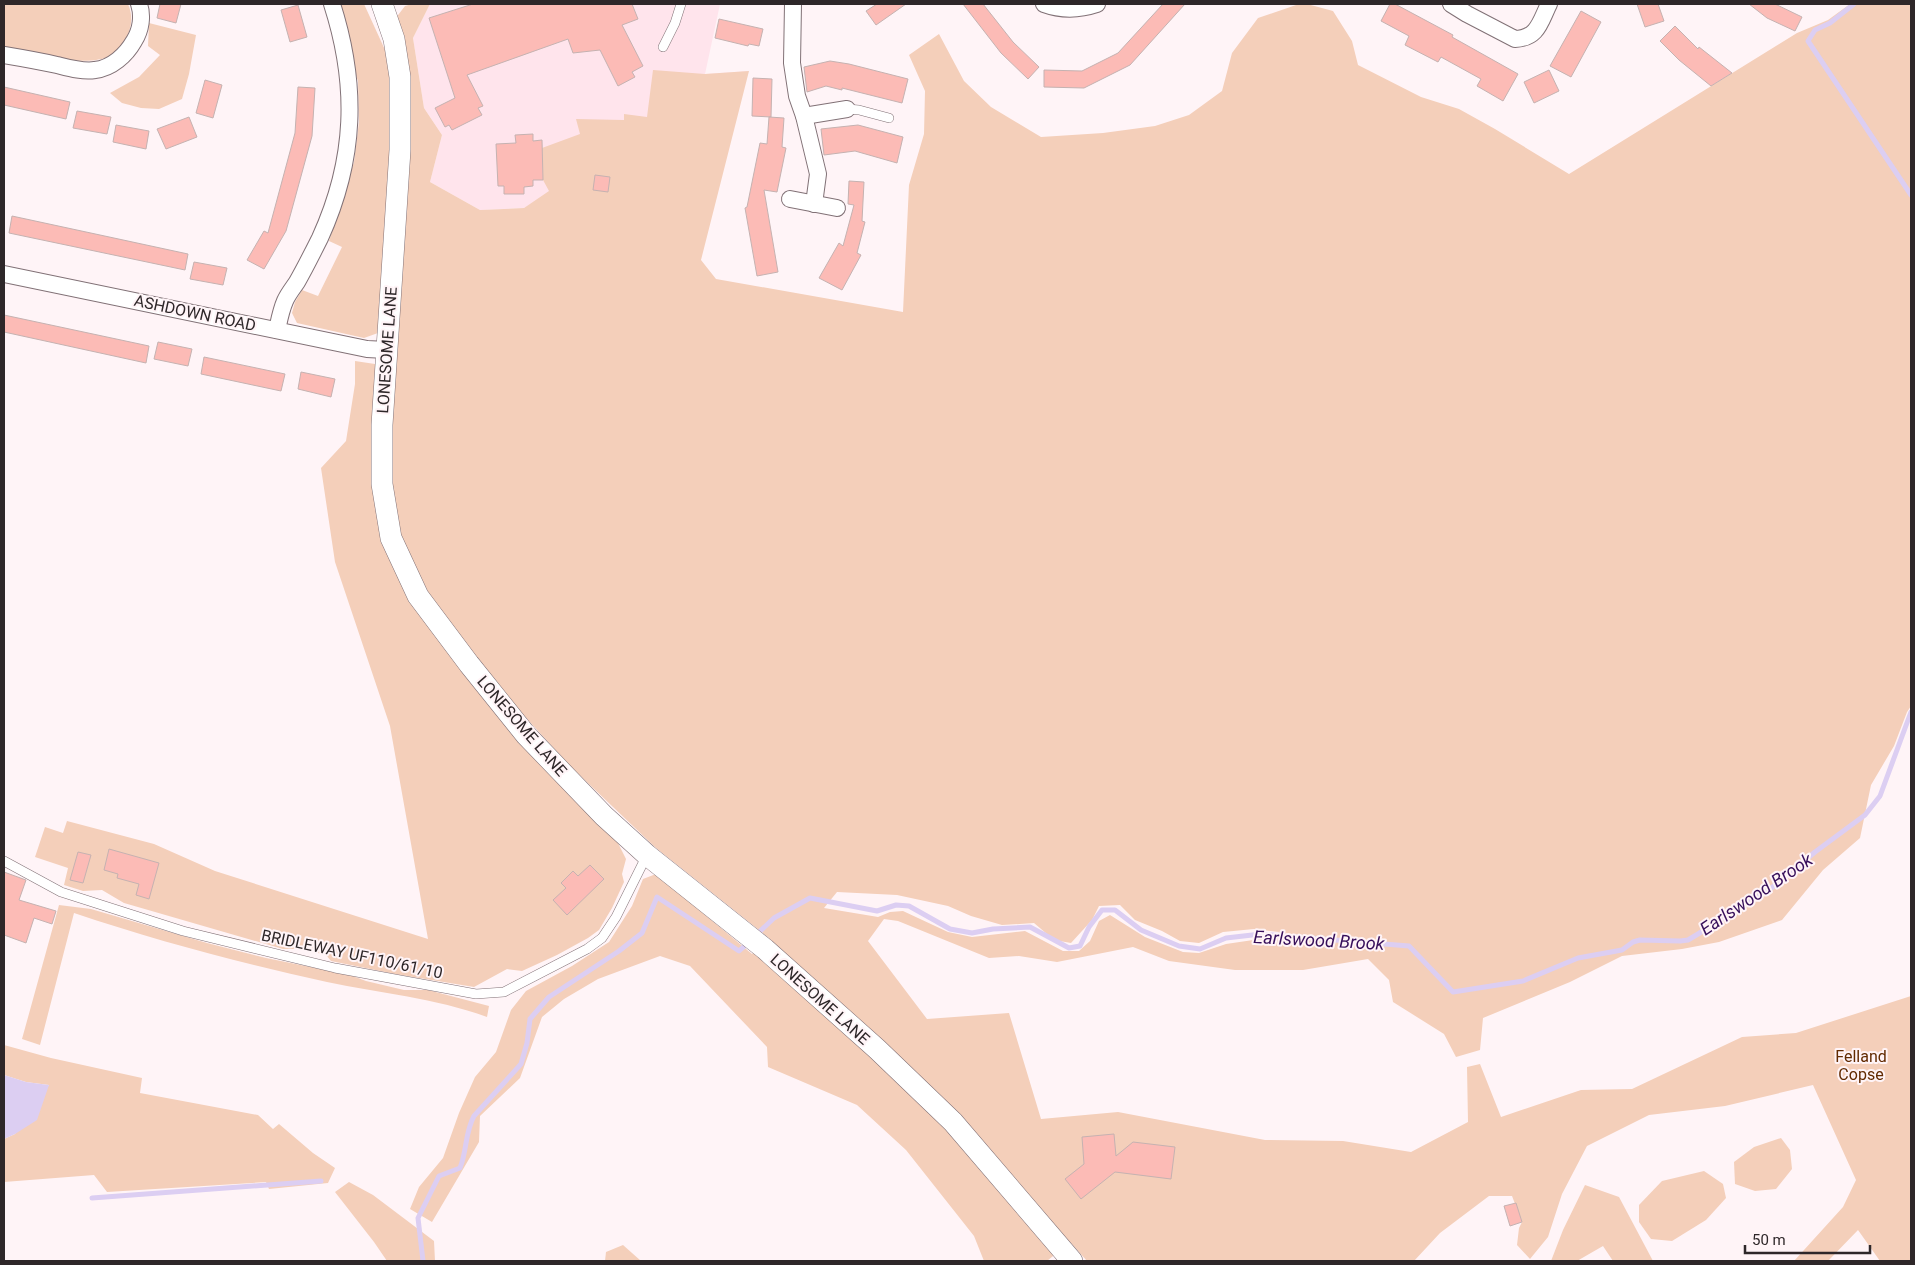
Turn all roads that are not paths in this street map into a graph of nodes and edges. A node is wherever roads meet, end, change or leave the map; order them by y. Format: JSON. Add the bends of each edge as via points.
{"nodes":[{"id":1,"x":139,"y":4,"type":"edge"},
{"id":2,"x":332,"y":4,"type":"edge"},
{"id":3,"x":382,"y":4,"type":"edge"},
{"id":4,"x":681,"y":4,"type":"edge"},
{"id":5,"x":793,"y":4,"type":"edge"},
{"id":6,"x":1044,"y":4,"type":"edge"},
{"id":7,"x":1098,"y":4,"type":"edge"},
{"id":8,"x":1451,"y":4,"type":"edge"},
{"id":9,"x":1549,"y":4,"type":"edge"},
{"id":10,"x":663,"y":47,"type":"dead end"},
{"id":11,"x":4,"y":55,"type":"edge"},
{"id":12,"x":847,"y":110,"type":"joint"},
{"id":13,"x":804,"y":116,"type":"junction"},
{"id":14,"x":889,"y":118,"type":"dead end"},
{"id":15,"x":790,"y":200,"type":"dead end"},
{"id":16,"x":814,"y":204,"type":"junction"},
{"id":17,"x":837,"y":208,"type":"dead end"},
{"id":18,"x":4,"y":274,"type":"edge"},
{"id":19,"x":277,"y":330,"type":"junction"},
{"id":20,"x":386,"y":350,"type":"junction"},
{"id":21,"x":647,"y":855,"type":"junction"},
{"id":22,"x":4,"y":861,"type":"edge"},
{"id":23,"x":1072,"y":1261,"type":"edge"}],
"edges":[{"from":1,"to":11,"type":"street","via":[[141,20],[138,34],[131,47],[109,66],[81,70]]},
{"from":2,"to":19,"type":"street","via":[[348,71],[351,110],[347,150],[338,189],[321,237],[286,299]]},
{"from":3,"to":20,"type":"street","name":"LONESOME LANE","via":[[394,39],[400,77],[400,150]]},
{"from":4,"to":10,"type":"lane"},
{"from":5,"to":13,"type":"street","via":[[792,64]]},
{"from":6,"to":7,"type":"street","via":[[1080,10]]},
{"from":8,"to":9,"type":"street","via":[[1515,39],[1532,36]]},
{"from":12,"to":13,"type":"street"},
{"from":12,"to":14,"type":"lane"},
{"from":13,"to":16,"type":"street","via":[[818,174]]},
{"from":15,"to":16,"type":"street"},
{"from":16,"to":17,"type":"street"},
{"from":18,"to":19,"type":"street","name":"ASHDOWN ROAD"},
{"from":19,"to":20,"type":"street","name":"ASHDOWN ROAD"},
{"from":20,"to":21,"type":"street","name":"LONESOME LANE","via":[[382,484],[391,538],[418,596],[526,735],[604,816]]},
{"from":21,"to":22,"type":"lane","name":"BRIDLEWAY UF110/61/10","via":[[616,918],[602,938],[504,992],[476,994],[335,968],[183,931],[61,892]]},
{"from":21,"to":23,"type":"street","name":"LONESOME LANE","via":[[765,949],[877,1049],[953,1122]]}]}
